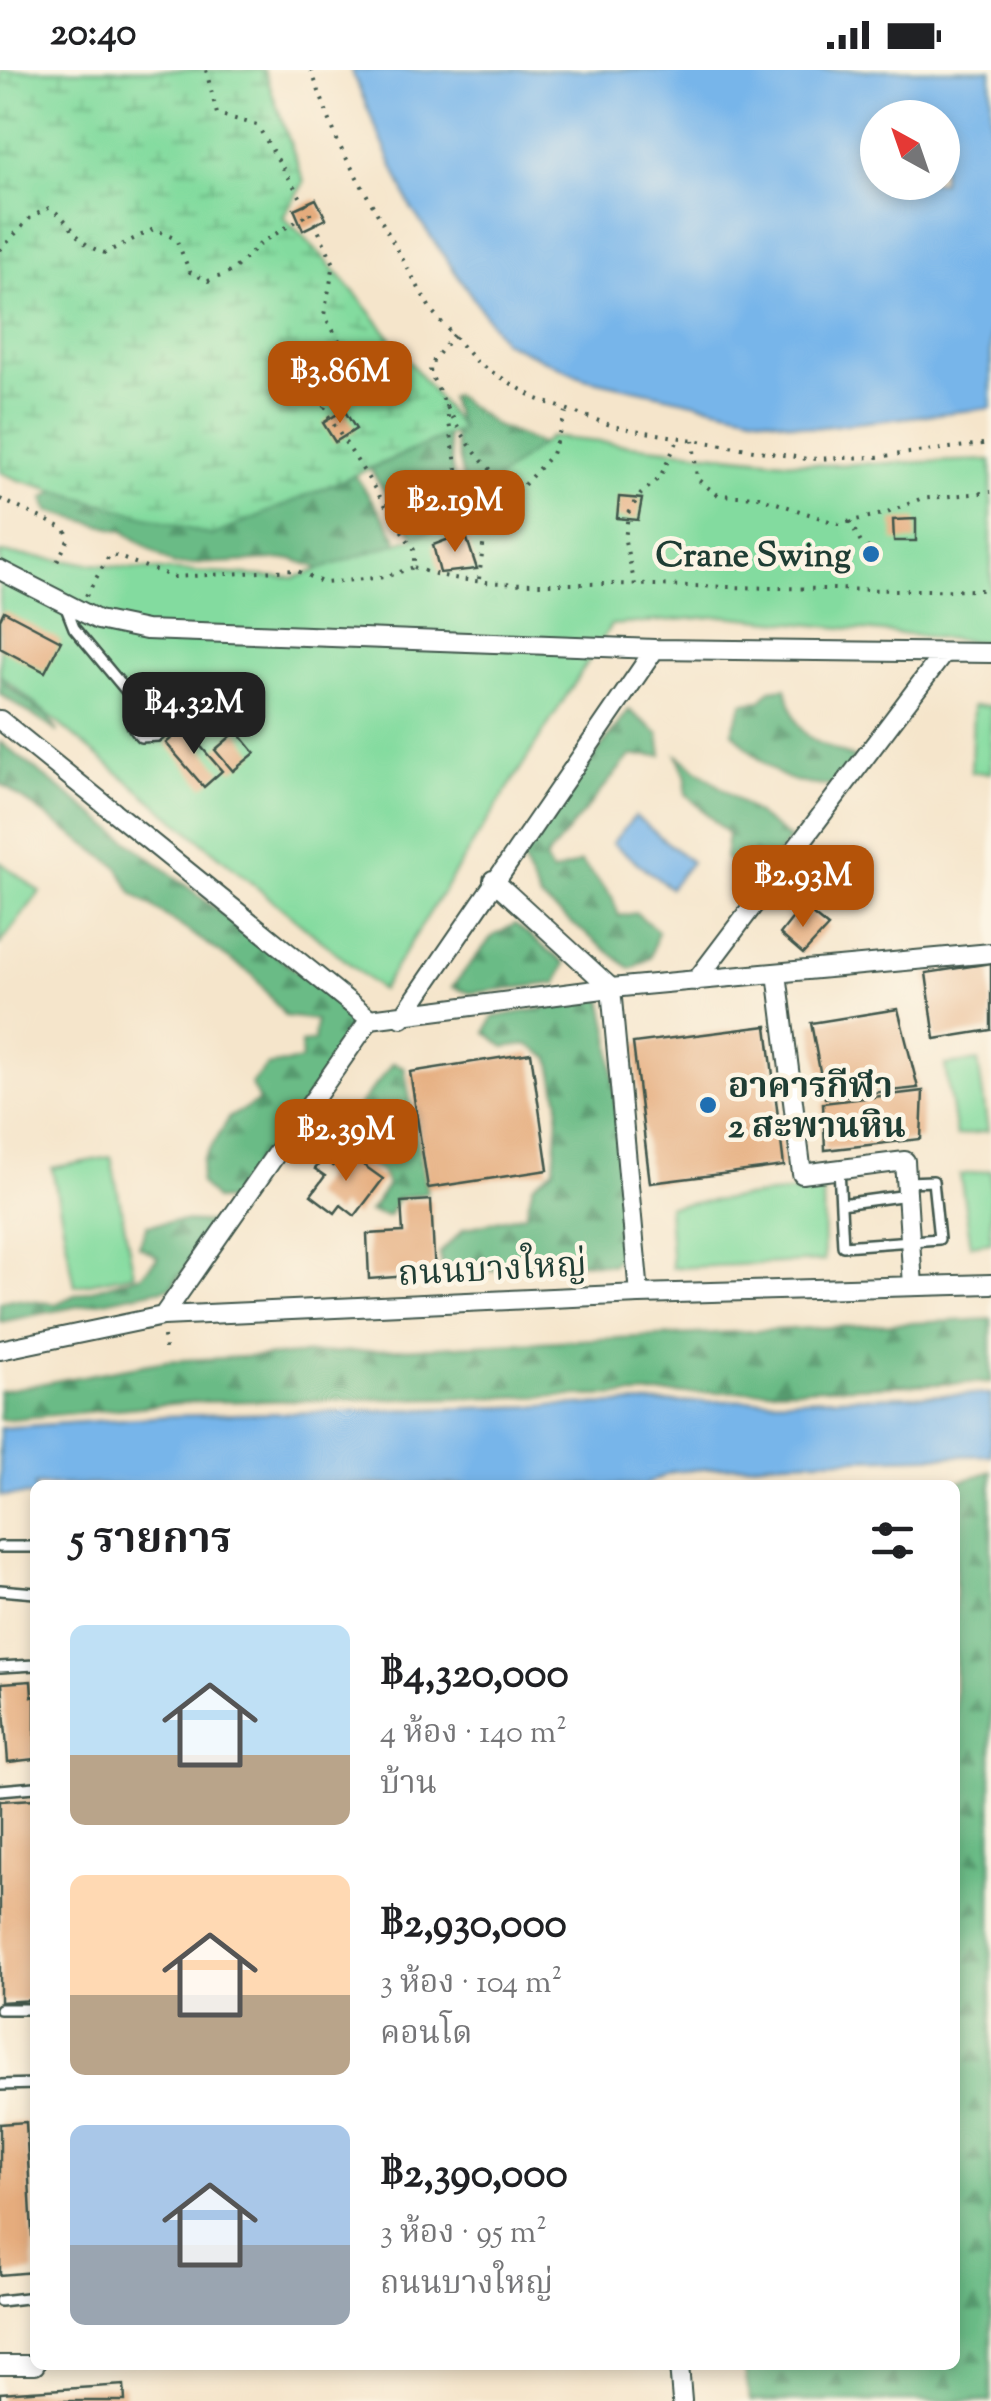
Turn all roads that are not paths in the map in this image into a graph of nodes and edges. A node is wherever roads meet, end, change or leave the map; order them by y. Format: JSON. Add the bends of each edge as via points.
{"nodes":[{"id":1,"x":0,"y":570,"type":"edge"},
{"id":2,"x":64,"y":602,"type":"junction"},
{"id":3,"x":655,"y":649,"type":"junction"},
{"id":4,"x":991,"y":653,"type":"edge"},
{"id":5,"x":943,"y":654,"type":"junction"},
{"id":6,"x":134,"y":700,"type":"junction"},
{"id":7,"x":0,"y":720,"type":"edge"},
{"id":8,"x":493,"y":880,"type":"junction"},
{"id":9,"x":991,"y":953,"type":"edge"},
{"id":10,"x":777,"y":974,"type":"junction"},
{"id":11,"x":696,"y":981,"type":"junction"},
{"id":12,"x":611,"y":988,"type":"junction"},
{"id":13,"x":402,"y":1018,"type":"junction"},
{"id":14,"x":370,"y":1020,"type":"junction"},
{"id":15,"x":839,"y":1169,"type":"junction"},
{"id":16,"x":907,"y":1188,"type":"junction"},
{"id":17,"x":841,"y":1204,"type":"junction"},
{"id":18,"x":910,"y":1242,"type":"junction"},
{"id":19,"x":991,"y":1284,"type":"edge"},
{"id":20,"x":913,"y":1286,"type":"junction"},
{"id":21,"x":640,"y":1294,"type":"junction"},
{"id":22,"x":163,"y":1316,"type":"junction"},
{"id":23,"x":0,"y":1350,"type":"edge"},
{"id":24,"x":0,"y":1546,"type":"edge"},
{"id":25,"x":30,"y":1548,"type":"edge"},
{"id":26,"x":0,"y":1590,"type":"edge"},
{"id":27,"x":30,"y":1593,"type":"edge"},
{"id":28,"x":30,"y":1666,"type":"edge"},
{"id":29,"x":0,"y":1667,"type":"edge"},
{"id":30,"x":30,"y":1787,"type":"edge"},
{"id":31,"x":0,"y":1790,"type":"edge"},
{"id":32,"x":0,"y":2009,"type":"edge"},
{"id":33,"x":30,"y":2009,"type":"edge"},
{"id":34,"x":30,"y":2084,"type":"edge"},
{"id":35,"x":0,"y":2085,"type":"edge"},
{"id":36,"x":30,"y":2297,"type":"edge"},
{"id":37,"x":0,"y":2300,"type":"edge"},
{"id":38,"x":30,"y":2364,"type":"edge"},
{"id":39,"x":0,"y":2365,"type":"edge"},
{"id":40,"x":679,"y":2370,"type":"edge"},
{"id":41,"x":682,"y":2401,"type":"edge"}],
"edges":[{"from":1,"to":2,"type":"street"},
{"from":2,"to":3,"type":"street","via":[[98,620],[146,630]]},
{"from":2,"to":6,"type":"lane","via":[[74,628]]},
{"from":3,"to":5,"type":"street"},
{"from":3,"to":8,"type":"street"},
{"from":4,"to":5,"type":"street"},
{"from":5,"to":11,"type":"street"},
{"from":6,"to":6,"type":"lane","via":[[128,716],[141,737],[158,736],[172,724],[160,697]]},
{"from":7,"to":14,"type":"street"},
{"from":8,"to":12,"type":"street"},
{"from":8,"to":13,"type":"street"},
{"from":9,"to":10,"type":"street"},
{"from":10,"to":11,"type":"street"},
{"from":10,"to":15,"type":"street","via":[[802,1174]]},
{"from":11,"to":12,"type":"street"},
{"from":12,"to":13,"type":"street"},
{"from":12,"to":21,"type":"street"},
{"from":13,"to":14,"type":"street"},
{"from":14,"to":22,"type":"street"},
{"from":15,"to":16,"type":"street","via":[[906,1161]]},
{"from":15,"to":17,"type":"lane"},
{"from":16,"to":17,"type":"lane"},
{"from":16,"to":18,"type":"street"},
{"from":16,"to":18,"type":"lane","via":[[933,1181],[939,1239]]},
{"from":17,"to":18,"type":"lane","via":[[843,1246]]},
{"from":18,"to":20,"type":"street"},
{"from":19,"to":20,"type":"street","name":"ถนนบางใหญ่"},
{"from":20,"to":21,"type":"street","name":"ถนนบางใหญ่"},
{"from":21,"to":22,"type":"street","name":"ถนนบางใหญ่"},
{"from":22,"to":23,"type":"street","name":"ถนนบางใหญ่"},
{"from":24,"to":25,"type":"lane"},
{"from":26,"to":27,"type":"lane"},
{"from":28,"to":29,"type":"lane"},
{"from":30,"to":31,"type":"lane"},
{"from":32,"to":33,"type":"lane"},
{"from":34,"to":35,"type":"lane"},
{"from":36,"to":37,"type":"lane"},
{"from":38,"to":39,"type":"street"},
{"from":40,"to":41,"type":"street"}]}
